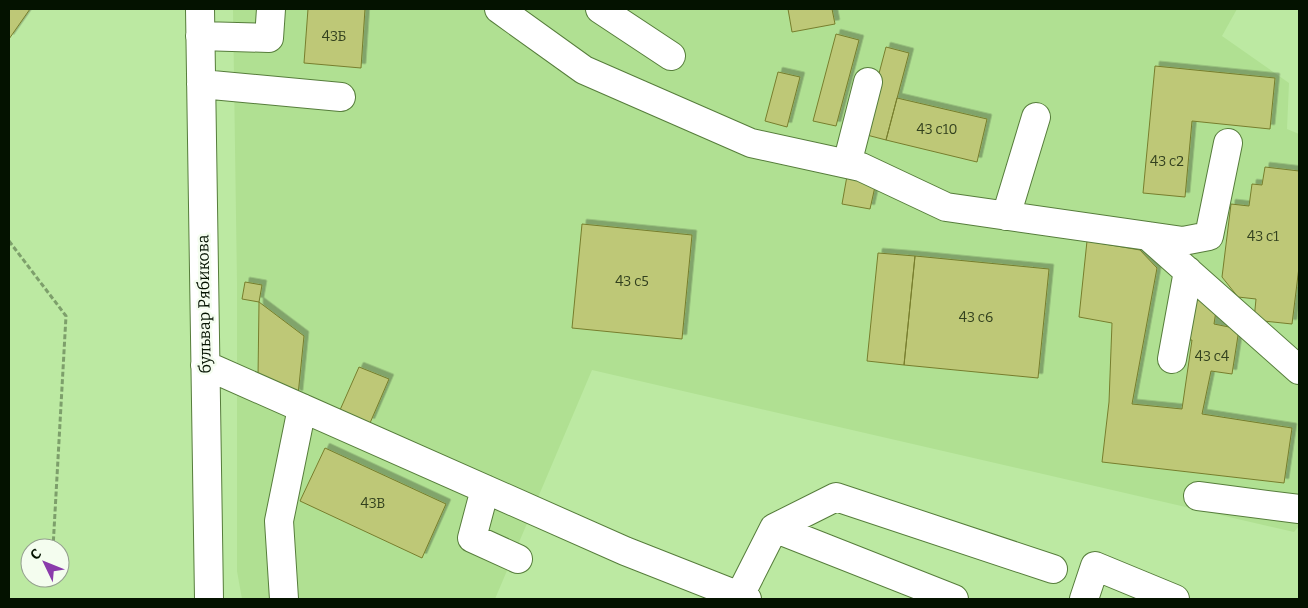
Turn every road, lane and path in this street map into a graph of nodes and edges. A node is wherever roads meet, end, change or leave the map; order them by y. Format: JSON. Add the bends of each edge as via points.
{"nodes":[{"id":1,"x":200,"y":9,"type":"edge"},
{"id":2,"x":271,"y":9,"type":"edge"},
{"id":3,"x":499,"y":9,"type":"edge"},
{"id":4,"x":600,"y":9,"type":"edge"},
{"id":5,"x":200,"y":36,"type":"junction"},
{"id":6,"x":671,"y":56,"type":"dead end"},
{"id":7,"x":868,"y":82,"type":"dead end"},
{"id":8,"x":201,"y":84,"type":"junction"},
{"id":9,"x":341,"y":98,"type":"dead end"},
{"id":10,"x":1036,"y":117,"type":"dead end"},
{"id":11,"x":1228,"y":143,"type":"dead end"},
{"id":12,"x":847,"y":164,"type":"junction"},
{"id":13,"x":1006,"y":216,"type":"junction"},
{"id":14,"x":1148,"y":236,"type":"junction"},
{"id":15,"x":9,"y":241,"type":"edge"},
{"id":16,"x":1188,"y":271,"type":"junction"},
{"id":17,"x":1172,"y":359,"type":"dead end"},
{"id":18,"x":205,"y":365,"type":"junction"},
{"id":19,"x":1299,"y":370,"type":"edge"},
{"id":20,"x":302,"y":408,"type":"junction"},
{"id":21,"x":486,"y":489,"type":"junction"},
{"id":22,"x":1198,"y":496,"type":"dead end"},
{"id":23,"x":1299,"y":508,"type":"edge"},
{"id":24,"x":774,"y":528,"type":"junction"},
{"id":25,"x":54,"y":538,"type":"edge"},
{"id":26,"x":518,"y":559,"type":"dead end"},
{"id":27,"x":1054,"y":569,"type":"dead end"},
{"id":28,"x":741,"y":598,"type":"edge"},
{"id":29,"x":210,"y":599,"type":"edge"},
{"id":30,"x":284,"y":599,"type":"edge"},
{"id":31,"x":954,"y":599,"type":"edge"},
{"id":32,"x":1084,"y":599,"type":"edge"},
{"id":33,"x":1175,"y":599,"type":"edge"}],
"edges":[{"from":1,"to":5,"type":"street","name":"бульвар Рябикова"},
{"from":2,"to":5,"type":"street","via":[[269,38]]},
{"from":3,"to":12,"type":"street","via":[[584,70],[750,143]]},
{"from":4,"to":6,"type":"street"},
{"from":5,"to":8,"type":"street","name":"бульвар Рябикова"},
{"from":7,"to":12,"type":"street"},
{"from":8,"to":9,"type":"street"},
{"from":8,"to":18,"type":"street","name":"бульвар Рябикова"},
{"from":10,"to":13,"type":"street"},
{"from":11,"to":14,"type":"street","via":[[1209,236],[1183,241]]},
{"from":12,"to":13,"type":"street","via":[[946,207]]},
{"from":13,"to":14,"type":"street"},
{"from":14,"to":16,"type":"street"},
{"from":15,"to":25,"type":"path","via":[[66,316]]},
{"from":16,"to":17,"type":"street"},
{"from":16,"to":19,"type":"street"},
{"from":18,"to":20,"type":"street"},
{"from":18,"to":29,"type":"street","name":"бульвар Рябикова"},
{"from":20,"to":21,"type":"street"},
{"from":20,"to":30,"type":"street","via":[[279,521]]},
{"from":21,"to":26,"type":"street","via":[[472,538]]},
{"from":21,"to":28,"type":"street"},
{"from":22,"to":23,"type":"street"},
{"from":24,"to":27,"type":"street","via":[[836,497]]},
{"from":24,"to":28,"type":"street"},
{"from":24,"to":31,"type":"street"},
{"from":32,"to":33,"type":"street","via":[[1095,566]]}]}
